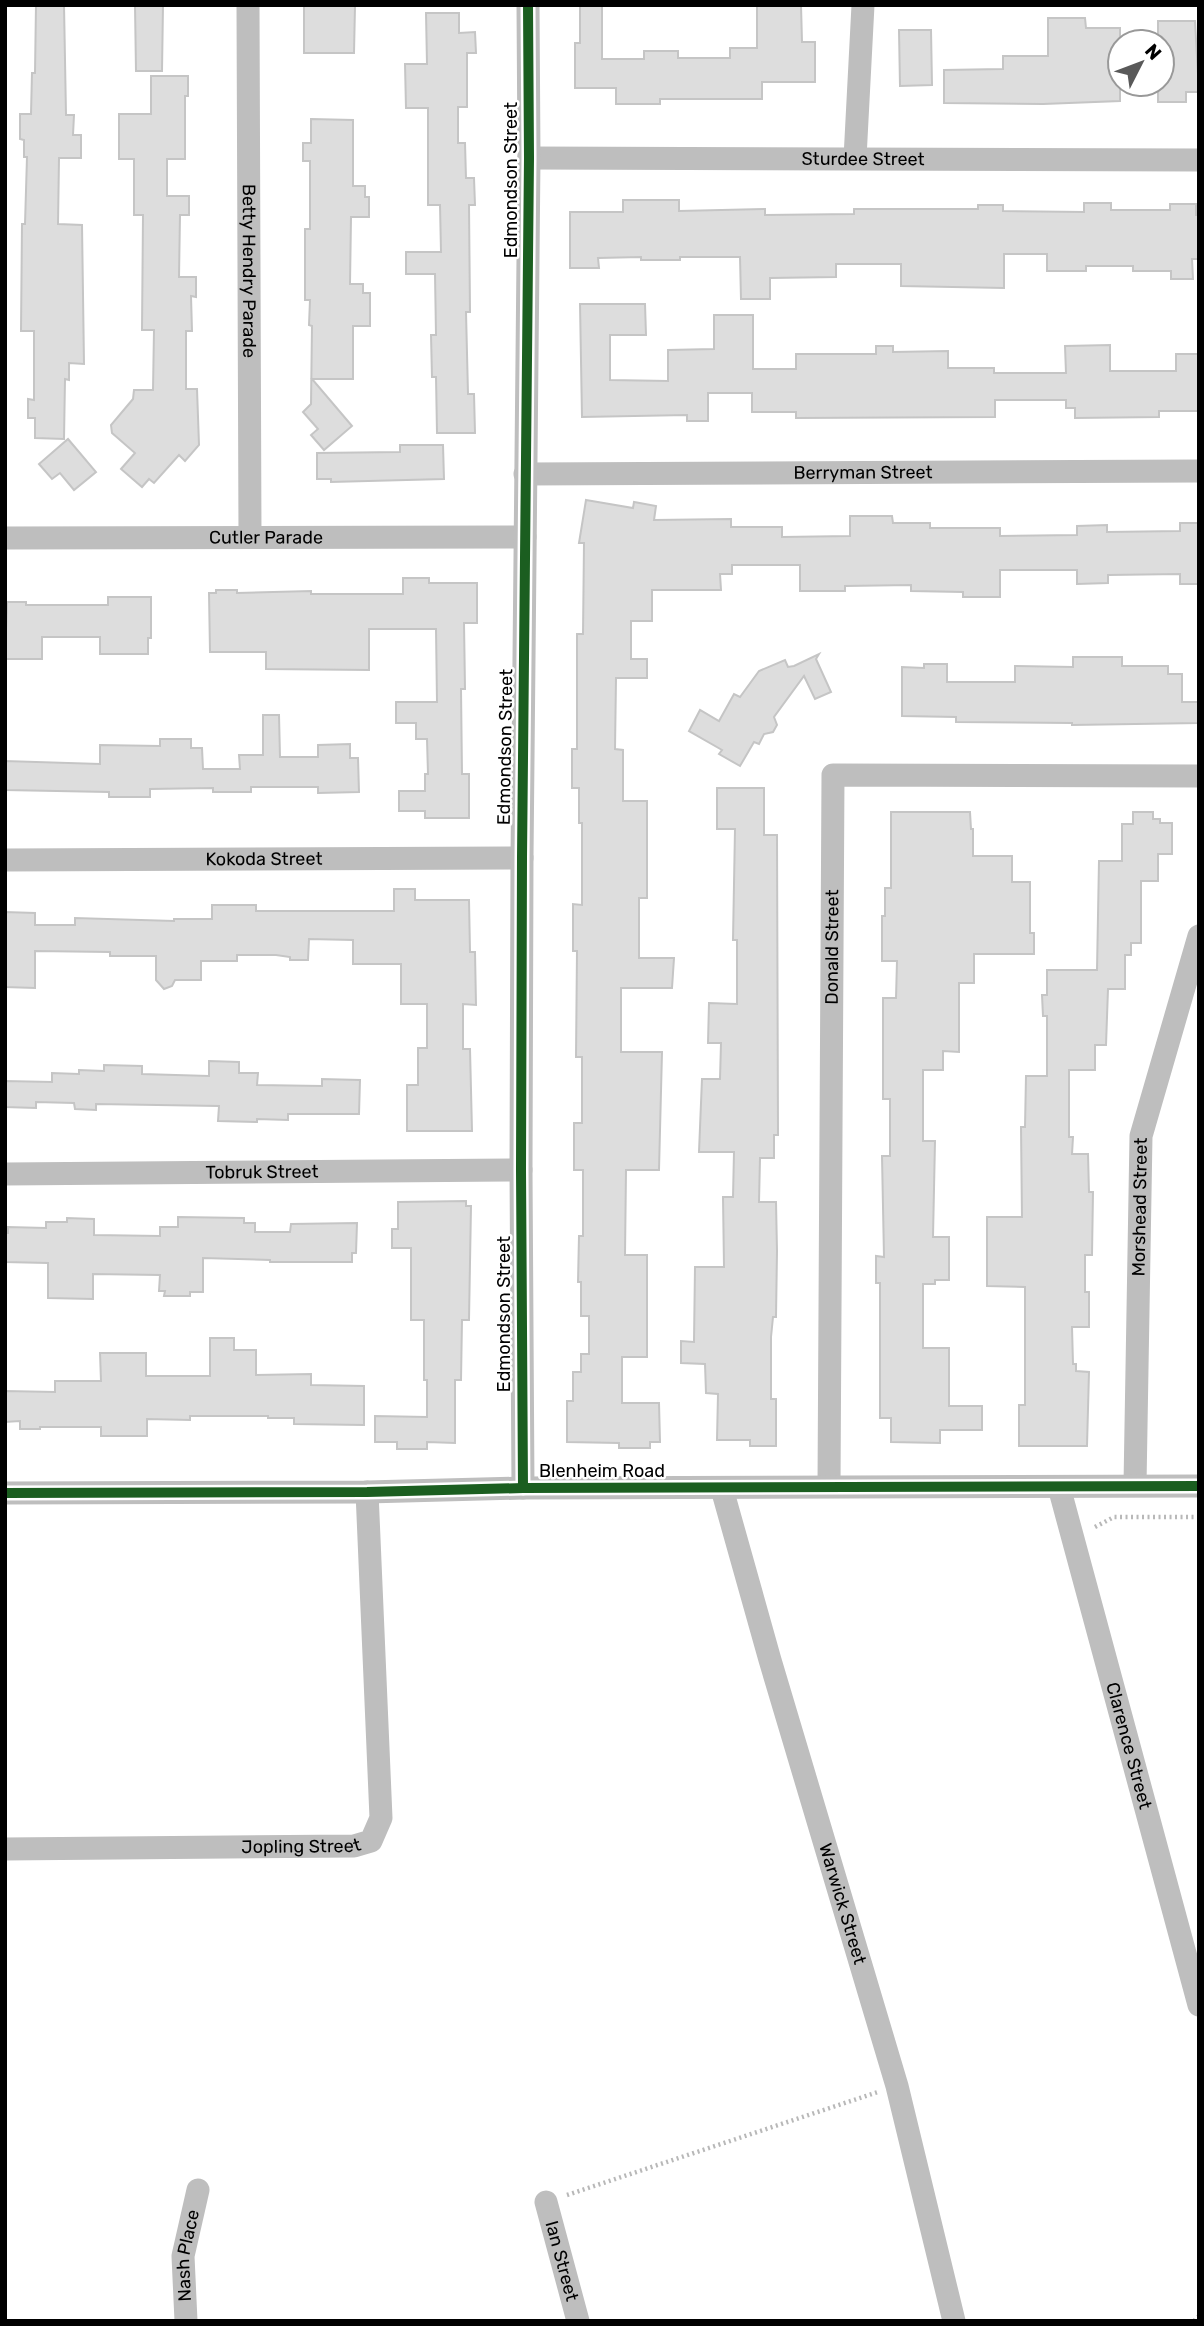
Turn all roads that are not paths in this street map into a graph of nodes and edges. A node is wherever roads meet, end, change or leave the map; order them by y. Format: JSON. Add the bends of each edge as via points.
{"nodes":[{"id":1,"x":248,"y":5,"type":"edge"},
{"id":2,"x":528,"y":5,"type":"edge"},
{"id":3,"x":863,"y":5,"type":"edge"},
{"id":4,"x":529,"y":158,"type":"junction"},
{"id":5,"x":855,"y":158,"type":"junction"},
{"id":6,"x":1199,"y":160,"type":"edge"},
{"id":7,"x":1199,"y":471,"type":"edge"},
{"id":8,"x":525,"y":474,"type":"junction"},
{"id":9,"x":250,"y":536,"type":"junction"},
{"id":10,"x":525,"y":537,"type":"junction"},
{"id":11,"x":5,"y":538,"type":"edge"},
{"id":12,"x":1199,"y":776,"type":"edge"},
{"id":13,"x":522,"y":858,"type":"junction"},
{"id":14,"x":5,"y":860,"type":"edge"},
{"id":15,"x":1199,"y":936,"type":"edge"},
{"id":16,"x":521,"y":1170,"type":"junction"},
{"id":17,"x":5,"y":1174,"type":"edge"},
{"id":18,"x":1135,"y":1485,"type":"junction"},
{"id":19,"x":828,"y":1486,"type":"junction"},
{"id":20,"x":1199,"y":1486,"type":"edge"},
{"id":21,"x":523,"y":1488,"type":"junction"},
{"id":22,"x":1059,"y":1488,"type":"junction"},
{"id":23,"x":722,"y":1489,"type":"junction"},
{"id":24,"x":367,"y":1492,"type":"junction"},
{"id":25,"x":5,"y":1493,"type":"edge"},
{"id":26,"x":5,"y":1849,"type":"edge"},
{"id":27,"x":1199,"y":2005,"type":"edge"},
{"id":28,"x":198,"y":2190,"type":"dead end"},
{"id":29,"x":546,"y":2202,"type":"road end"},
{"id":30,"x":186,"y":2321,"type":"edge"},
{"id":31,"x":578,"y":2321,"type":"edge"},
{"id":32,"x":954,"y":2321,"type":"edge"}],
"edges":[{"from":1,"to":9,"type":"street","name":"Betty Hendry Parade"},
{"from":2,"to":4,"type":"street","name":"Edmondson Street"},
{"from":3,"to":5,"type":"street"},
{"from":4,"to":5,"type":"street","name":"Sturdee Street"},
{"from":4,"to":8,"type":"street","name":"Edmondson Street"},
{"from":5,"to":6,"type":"street","name":"Sturdee Street"},
{"from":7,"to":8,"type":"street","name":"Berryman Street"},
{"from":8,"to":10,"type":"street","name":"Edmondson Street"},
{"from":9,"to":10,"type":"street","name":"Cutler Parade"},
{"from":9,"to":11,"type":"street","name":"Cutler Parade"},
{"from":10,"to":13,"type":"street","name":"Edmondson Street"},
{"from":12,"to":19,"type":"street","name":"Donald Street","via":[[833,775]]},
{"from":13,"to":14,"type":"street","name":"Kokoda Street"},
{"from":13,"to":16,"type":"street","name":"Edmondson Street"},
{"from":15,"to":18,"type":"street","name":"Morshead Street","via":[[1141,1136]]},
{"from":16,"to":17,"type":"street","name":"Tobruk Street"},
{"from":16,"to":21,"type":"street","name":"Edmondson Street"},
{"from":18,"to":20,"type":"street","name":"Blenheim Road"},
{"from":18,"to":22,"type":"street","name":"Blenheim Road"},
{"from":19,"to":22,"type":"street","name":"Blenheim Road"},
{"from":19,"to":23,"type":"street","name":"Blenheim Road"},
{"from":21,"to":23,"type":"street","name":"Blenheim Road"},
{"from":21,"to":24,"type":"street","name":"Blenheim Road"},
{"from":22,"to":27,"type":"street","name":"Clarence Street"},
{"from":23,"to":32,"type":"street","name":"Warwick Street","via":[[897,2086]]},
{"from":24,"to":25,"type":"street","name":"Blenheim Road"},
{"from":24,"to":26,"type":"street","name":"Jopling Street","via":[[380,1818],[371,1841],[354,1846]]},
{"from":28,"to":30,"type":"street","name":"Nash Place","via":[[183,2256]]},
{"from":29,"to":31,"type":"street","name":"Ian Street"}]}
